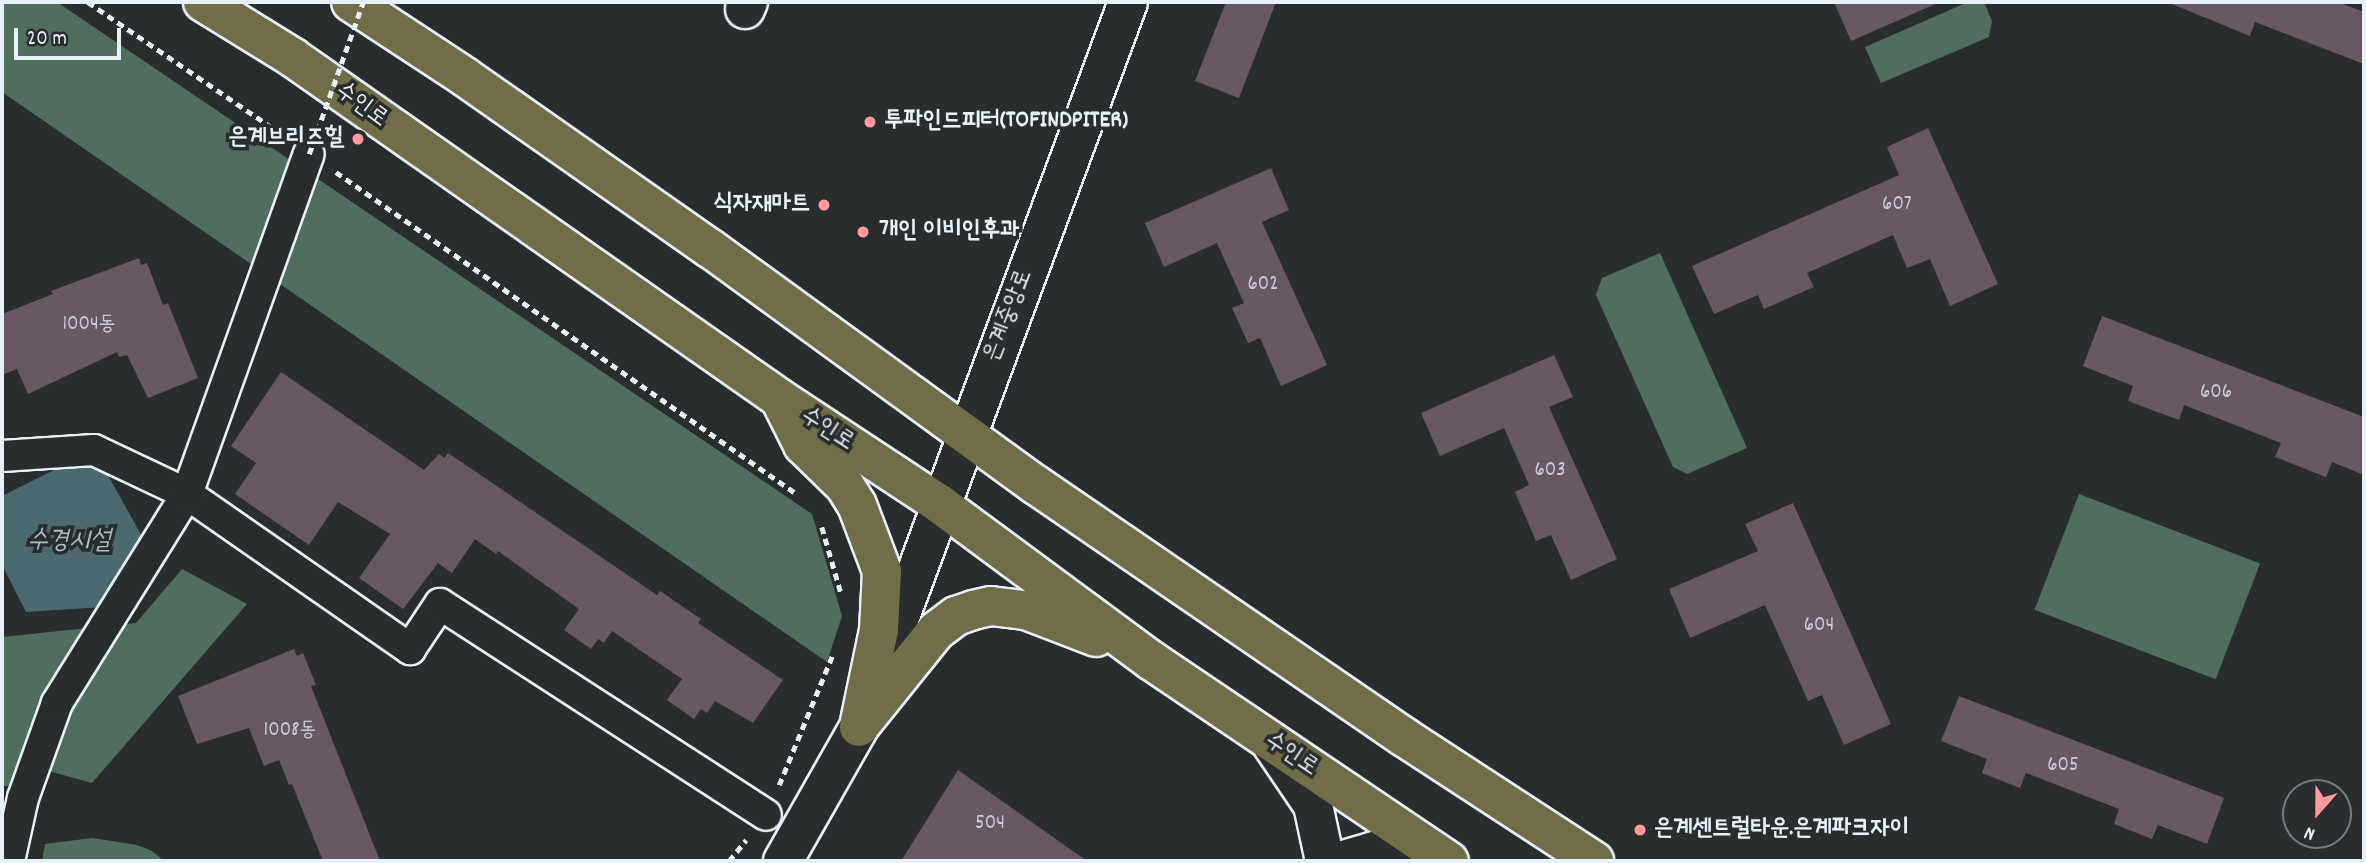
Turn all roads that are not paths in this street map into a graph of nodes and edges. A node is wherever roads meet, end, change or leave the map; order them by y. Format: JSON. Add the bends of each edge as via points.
{"nodes":[{"id":1,"x":203,"y":2,"type":"edge"},
{"id":2,"x":351,"y":2,"type":"edge"},
{"id":3,"x":1128,"y":2,"type":"edge"},
{"id":4,"x":310,"y":154,"type":"road end"},
{"id":5,"x":779,"y":398,"type":"junction"},
{"id":6,"x":965,"y":435,"type":"junction"},
{"id":7,"x":2,"y":456,"type":"edge"},
{"id":8,"x":187,"y":495,"type":"junction"},
{"id":9,"x":941,"y":505,"type":"junction"},
{"id":10,"x":1152,"y":661,"type":"junction"},
{"id":11,"x":859,"y":727,"type":"junction"},
{"id":12,"x":1269,"y":740,"type":"junction"},
{"id":13,"x":766,"y":815,"type":"road end"},
{"id":14,"x":1441,"y":856,"type":"edge"},
{"id":15,"x":9,"y":861,"type":"edge"},
{"id":16,"x":783,"y":861,"type":"edge"},
{"id":17,"x":1325,"y":861,"type":"edge"},
{"id":18,"x":1340,"y":861,"type":"edge"},
{"id":19,"x":1594,"y":861,"type":"edge"}],
"edges":[{"from":1,"to":5,"type":"main road","name":"수인로","via":[[292,57]]},
{"from":2,"to":6,"type":"main road","via":[[688,234]]},
{"from":3,"to":6,"type":"street","name":"은계중앙로"},
{"from":4,"to":8,"type":"street"},
{"from":5,"to":9,"type":"main road","name":"수인로"},
{"from":5,"to":11,"type":"main road","via":[[803,445],[845,486],[857,505],[882,570],[879,630]]},
{"from":6,"to":9,"type":"street","name":"은계중앙로"},
{"from":6,"to":19,"type":"main road","via":[[1404,737]]},
{"from":7,"to":8,"type":"street","via":[[94,450]]},
{"from":8,"to":13,"type":"street","via":[[410,649],[440,604]]},
{"from":8,"to":15,"type":"street","via":[[57,703],[23,798]]},
{"from":9,"to":10,"type":"main road","name":"수인로"},
{"from":9,"to":11,"type":"street","name":"은계중앙로"},
{"from":10,"to":11,"type":"main road","via":[[1026,610],[991,606],[972,610],[936,631]]},
{"from":10,"to":12,"type":"main road","name":"수인로"},
{"from":11,"to":16,"type":"street"},
{"from":12,"to":14,"type":"main road","name":"수인로"},
{"from":12,"to":17,"type":"street","via":[[1313,805]]},
{"from":14,"to":18,"type":"street","via":[[1374,851]]}]}
